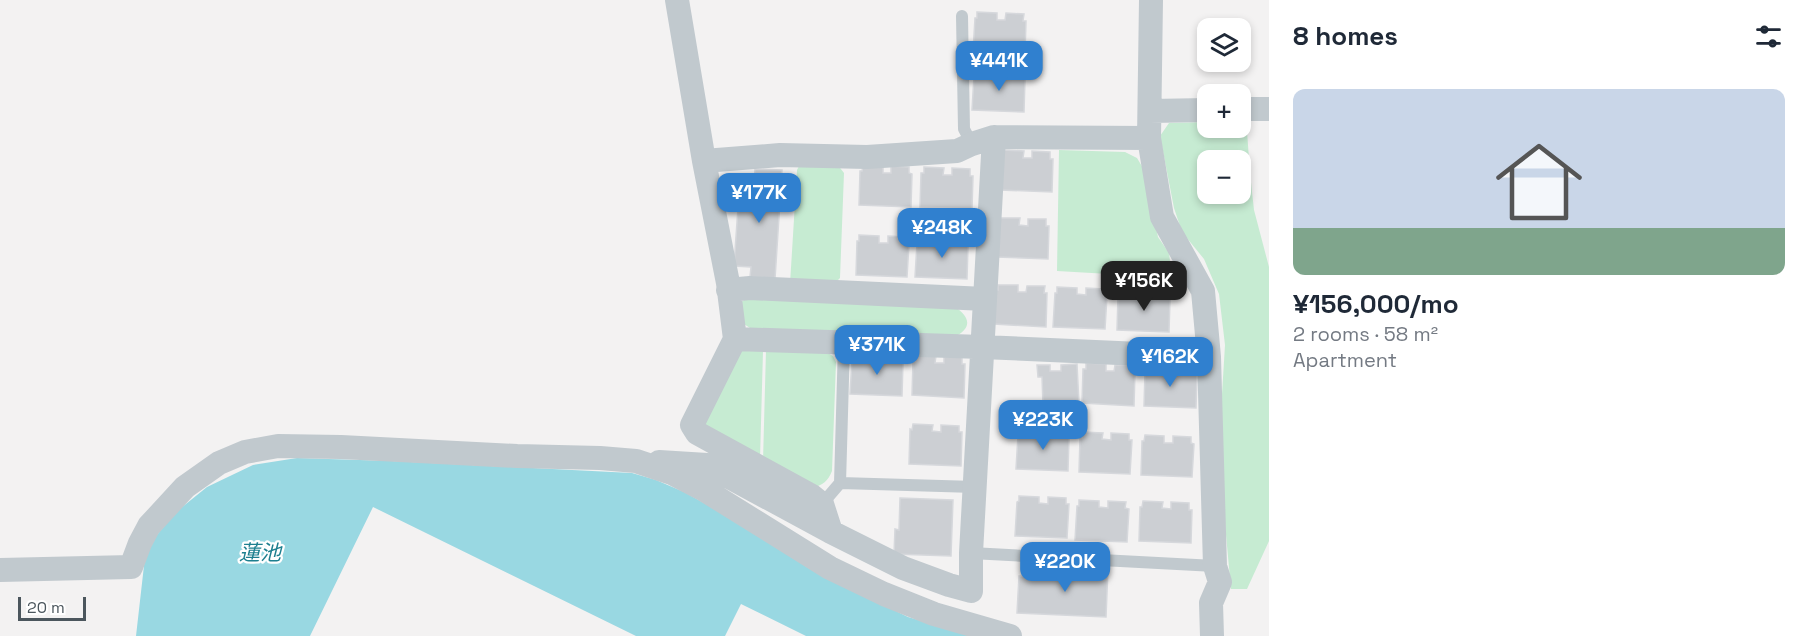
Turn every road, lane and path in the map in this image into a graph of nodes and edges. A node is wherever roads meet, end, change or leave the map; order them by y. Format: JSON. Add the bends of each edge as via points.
{"nodes":[{"id":1,"x":677,"y":0,"type":"edge"},
{"id":2,"x":1151,"y":0,"type":"edge"},
{"id":3,"x":962,"y":16,"type":"dead end"},
{"id":4,"x":1251,"y":109,"type":"edge"},
{"id":5,"x":1269,"y":109,"type":"edge"},
{"id":6,"x":1197,"y":110,"type":"edge"},
{"id":7,"x":1150,"y":111,"type":"junction"},
{"id":8,"x":1149,"y":138,"type":"junction"},
{"id":9,"x":983,"y":140,"type":"junction"},
{"id":10,"x":704,"y":161,"type":"junction"},
{"id":11,"x":728,"y":290,"type":"junction"},
{"id":12,"x":985,"y":299,"type":"junction"},
{"id":13,"x":735,"y":339,"type":"junction"},
{"id":14,"x":844,"y":344,"type":"junction"},
{"id":15,"x":982,"y":347,"type":"junction"},
{"id":16,"x":1209,"y":357,"type":"junction"},
{"id":17,"x":636,"y":461,"type":"junction"},
{"id":18,"x":840,"y":483,"type":"junction"},
{"id":19,"x":975,"y":487,"type":"junction"},
{"id":20,"x":822,"y":504,"type":"junction"},
{"id":21,"x":831,"y":532,"type":"junction"},
{"id":22,"x":971,"y":553,"type":"junction"},
{"id":23,"x":1215,"y":566,"type":"junction"},
{"id":24,"x":0,"y":570,"type":"edge"},
{"id":25,"x":1010,"y":636,"type":"edge"},
{"id":26,"x":1212,"y":636,"type":"edge"}],
"edges":[{"from":1,"to":10,"type":"street"},
{"from":2,"to":7,"type":"street"},
{"from":3,"to":9,"type":"lane","via":[[963,129]]},
{"from":4,"to":5,"type":"street"},
{"from":6,"to":7,"type":"street"},
{"from":7,"to":8,"type":"street"},
{"from":8,"to":9,"type":"street"},
{"from":8,"to":16,"type":"street","via":[[1162,217],[1203,291]]},
{"from":9,"to":10,"type":"street","via":[[957,151]]},
{"from":9,"to":12,"type":"street"},
{"from":10,"to":11,"type":"street"},
{"from":11,"to":12,"type":"street"},
{"from":11,"to":13,"type":"street"},
{"from":12,"to":15,"type":"street"},
{"from":13,"to":14,"type":"street"},
{"from":13,"to":20,"type":"street","via":[[692,425],[697,433]]},
{"from":14,"to":15,"type":"street"},
{"from":14,"to":18,"type":"lane"},
{"from":15,"to":16,"type":"street"},
{"from":15,"to":19,"type":"street"},
{"from":16,"to":23,"type":"street"},
{"from":17,"to":21,"type":"street","via":[[707,465]]},
{"from":17,"to":24,"type":"street","via":[[278,446],[245,452],[185,487],[149,526],[131,567]]},
{"from":17,"to":25,"type":"street","via":[[703,489],[830,568],[884,594],[934,614]]},
{"from":18,"to":19,"type":"lane"},
{"from":18,"to":20,"type":"lane"},
{"from":19,"to":22,"type":"street"},
{"from":20,"to":21,"type":"street"},
{"from":21,"to":22,"type":"street","via":[[903,568],[971,591]]},
{"from":22,"to":23,"type":"lane"},
{"from":23,"to":26,"type":"street","via":[[1220,582],[1211,603]]}]}
